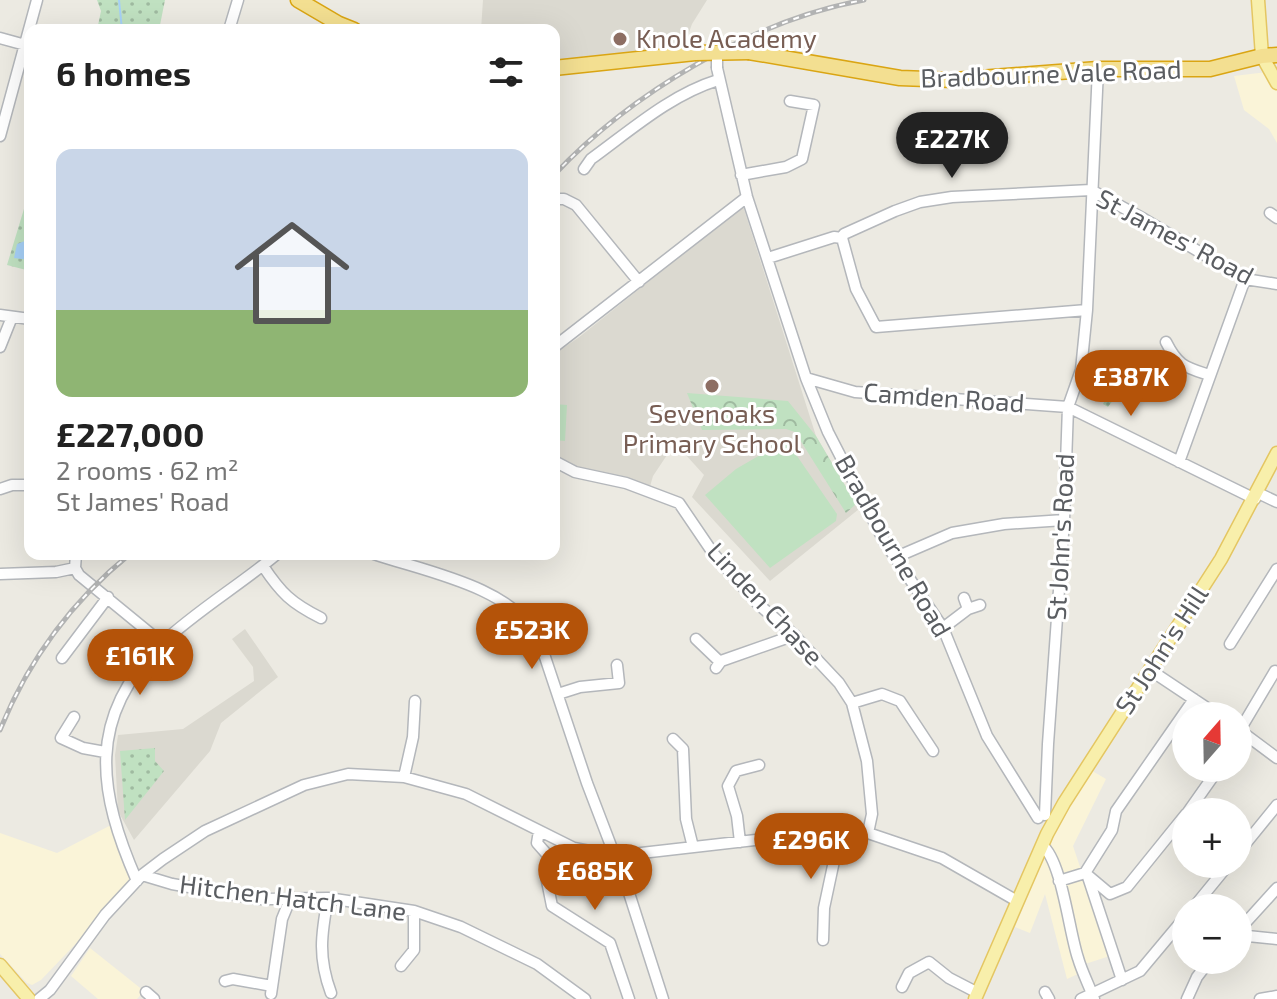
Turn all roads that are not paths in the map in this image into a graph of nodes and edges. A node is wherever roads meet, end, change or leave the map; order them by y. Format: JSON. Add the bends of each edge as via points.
{"nodes":[{"id":1,"x":37,"y":0,"type":"edge"},
{"id":2,"x":238,"y":0,"type":"edge"},
{"id":3,"x":298,"y":0,"type":"edge"},
{"id":4,"x":1258,"y":0,"type":"edge"},
{"id":5,"x":32,"y":24,"type":"edge"},
{"id":6,"x":231,"y":24,"type":"edge"},
{"id":7,"x":339,"y":24,"type":"edge"},
{"id":8,"x":0,"y":38,"type":"edge"},
{"id":9,"x":24,"y":45,"type":"edge"},
{"id":10,"x":717,"y":52,"type":"junction"},
{"id":11,"x":1269,"y":55,"type":"edge"},
{"id":12,"x":24,"y":59,"type":"edge"},
{"id":13,"x":560,"y":67,"type":"edge"},
{"id":14,"x":1098,"y":69,"type":"junction"},
{"id":15,"x":718,"y":74,"type":"junction"},
{"id":16,"x":1277,"y":83,"type":"edge"},
{"id":17,"x":790,"y":101,"type":"dead end"},
{"id":18,"x":0,"y":135,"type":"edge"},
{"id":19,"x":584,"y":169,"type":"dead end"},
{"id":20,"x":741,"y":175,"type":"junction"},
{"id":21,"x":1091,"y":190,"type":"junction"},
{"id":22,"x":747,"y":197,"type":"junction"},
{"id":23,"x":560,"y":199,"type":"edge"},
{"id":24,"x":842,"y":238,"type":"junction"},
{"id":25,"x":768,"y":258,"type":"junction"},
{"id":26,"x":1245,"y":279,"type":"junction"},
{"id":27,"x":639,"y":282,"type":"junction"},
{"id":28,"x":1277,"y":284,"type":"edge"},
{"id":29,"x":1087,"y":310,"type":"junction"},
{"id":30,"x":0,"y":315,"type":"edge"},
{"id":31,"x":12,"y":317,"type":"junction"},
{"id":32,"x":24,"y":318,"type":"edge"},
{"id":33,"x":560,"y":342,"type":"edge"},
{"id":34,"x":1166,"y":342,"type":"dead end"},
{"id":35,"x":0,"y":347,"type":"edge"},
{"id":36,"x":1209,"y":375,"type":"junction"},
{"id":37,"x":806,"y":378,"type":"junction"},
{"id":38,"x":1068,"y":407,"type":"junction"},
{"id":39,"x":1277,"y":453,"type":"edge"},
{"id":40,"x":1179,"y":462,"type":"junction"},
{"id":41,"x":560,"y":464,"type":"edge"},
{"id":42,"x":24,"y":485,"type":"edge"},
{"id":43,"x":0,"y":489,"type":"edge"},
{"id":44,"x":1256,"y":496,"type":"junction"},
{"id":45,"x":1277,"y":502,"type":"edge"},
{"id":46,"x":1064,"y":520,"type":"junction"},
{"id":47,"x":894,"y":558,"type":"junction"},
{"id":48,"x":76,"y":560,"type":"edge"},
{"id":49,"x":270,"y":560,"type":"edge"},
{"id":50,"x":392,"y":560,"type":"edge"},
{"id":51,"x":263,"y":566,"type":"junction"},
{"id":52,"x":75,"y":568,"type":"junction"},
{"id":53,"x":1277,"y":569,"type":"edge"},
{"id":54,"x":0,"y":574,"type":"edge"},
{"id":55,"x":108,"y":597,"type":"junction"},
{"id":56,"x":964,"y":598,"type":"dead end"},
{"id":57,"x":980,"y":605,"type":"dead end"},
{"id":58,"x":968,"y":609,"type":"junction"},
{"id":59,"x":321,"y":618,"type":"dead end"},
{"id":60,"x":943,"y":628,"type":"junction"},
{"id":61,"x":795,"y":635,"type":"junction"},
{"id":62,"x":696,"y":639,"type":"dead end"},
{"id":63,"x":162,"y":643,"type":"junction"},
{"id":64,"x":1230,"y":644,"type":"dead end"},
{"id":65,"x":62,"y":658,"type":"dead end"},
{"id":66,"x":617,"y":665,"type":"dead end"},
{"id":67,"x":1150,"y":670,"type":"junction"},
{"id":68,"x":1275,"y":671,"type":"edge"},
{"id":69,"x":558,"y":694,"type":"junction"},
{"id":70,"x":1194,"y":699,"type":"junction"},
{"id":71,"x":415,"y":701,"type":"dead end"},
{"id":72,"x":1198,"y":702,"type":"edge"},
{"id":73,"x":852,"y":703,"type":"junction"},
{"id":74,"x":1252,"y":712,"type":"edge"},
{"id":75,"x":74,"y":717,"type":"dead end"},
{"id":76,"x":673,"y":739,"type":"dead end"},
{"id":77,"x":1252,"y":741,"type":"edge"},
{"id":78,"x":933,"y":751,"type":"dead end"},
{"id":79,"x":105,"y":752,"type":"junction"},
{"id":80,"x":1277,"y":758,"type":"edge"},
{"id":81,"x":759,"y":765,"type":"dead end"},
{"id":82,"x":404,"y":777,"type":"junction"},
{"id":83,"x":1277,"y":805,"type":"edge"},
{"id":84,"x":1046,"y":817,"type":"junction"},
{"id":85,"x":841,"y":828,"type":"junction"},
{"id":86,"x":539,"y":831,"type":"junction"},
{"id":87,"x":1172,"y":832,"type":"edge"},
{"id":88,"x":868,"y":833,"type":"junction"},
{"id":89,"x":1252,"y":836,"type":"edge"},
{"id":90,"x":1045,"y":839,"type":"junction"},
{"id":91,"x":740,"y":842,"type":"junction"},
{"id":92,"x":693,"y":847,"type":"junction"},
{"id":93,"x":615,"y":856,"type":"junction"},
{"id":94,"x":1086,"y":875,"type":"junction"},
{"id":95,"x":140,"y":878,"type":"junction"},
{"id":96,"x":1218,"y":878,"type":"edge"},
{"id":97,"x":1059,"y":881,"type":"junction"},
{"id":98,"x":1277,"y":888,"type":"edge"},
{"id":99,"x":1204,"y":894,"type":"edge"},
{"id":100,"x":291,"y":897,"type":"junction"},
{"id":101,"x":328,"y":898,"type":"junction"},
{"id":102,"x":1017,"y":901,"type":"junction"},
{"id":103,"x":414,"y":911,"type":"junction"},
{"id":104,"x":1252,"y":917,"type":"edge"},
{"id":105,"x":1172,"y":933,"type":"edge"},
{"id":106,"x":1252,"y":935,"type":"edge"},
{"id":107,"x":1277,"y":939,"type":"edge"},
{"id":108,"x":823,"y":940,"type":"dead end"},
{"id":109,"x":0,"y":965,"type":"edge"},
{"id":110,"x":401,"y":966,"type":"dead end"},
{"id":111,"x":1199,"y":974,"type":"edge"},
{"id":112,"x":338,"y":977,"type":"dead end"},
{"id":113,"x":1122,"y":980,"type":"junction"},
{"id":114,"x":225,"y":981,"type":"dead end"},
{"id":115,"x":902,"y":987,"type":"dead end"},
{"id":116,"x":976,"y":996,"type":"edge"},
{"id":117,"x":1093,"y":996,"type":"edge"},
{"id":118,"x":1277,"y":996,"type":"edge"},
{"id":119,"x":29,"y":999,"type":"edge"},
{"id":120,"x":39,"y":999,"type":"edge"},
{"id":121,"x":585,"y":999,"type":"edge"},
{"id":122,"x":629,"y":999,"type":"edge"},
{"id":123,"x":663,"y":999,"type":"edge"},
{"id":124,"x":1081,"y":999,"type":"edge"},
{"id":125,"x":1187,"y":999,"type":"edge"},
{"id":126,"x":1260,"y":999,"type":"edge"}],
"edges":[{"from":1,"to":5,"type":"street"},
{"from":2,"to":6,"type":"street"},
{"from":3,"to":7,"type":"highway"},
{"from":4,"to":11,"type":"main road"},
{"from":8,"to":9,"type":"street"},
{"from":10,"to":13,"type":"highway","name":"Bradbourne Vale Road","bridge":true},
{"from":10,"to":14,"type":"highway","name":"Bradbourne Vale Road","bridge":true,"via":[[749,52],[900,78],[979,79]]},
{"from":10,"to":15,"type":"street","name":"Bradbourne Road","bridge":true},
{"from":11,"to":14,"type":"highway","name":"Bradbourne Vale Road","via":[[1210,69]]},
{"from":11,"to":16,"type":"main road"},
{"from":12,"to":18,"type":"street"},
{"from":14,"to":21,"type":"street","name":"St John's Road"},
{"from":15,"to":19,"type":"street","via":[[666,104]]},
{"from":15,"to":20,"type":"street","name":"Bradbourne Road"},
{"from":17,"to":20,"type":"street","via":[[814,105],[802,159]]},
{"from":20,"to":22,"type":"street","name":"Bradbourne Road"},
{"from":21,"to":24,"type":"street","name":"St James' Road","via":[[920,202]]},
{"from":21,"to":26,"type":"street","name":"St James' Road"},
{"from":21,"to":29,"type":"street","name":"St John's Road"},
{"from":22,"to":25,"type":"street","name":"Bradbourne Road"},
{"from":22,"to":27,"type":"street"},
{"from":23,"to":27,"type":"street","via":[[576,205]]},
{"from":24,"to":25,"type":"street","name":"St James' Road"},
{"from":24,"to":29,"type":"street","via":[[856,289],[876,327]]},
{"from":25,"to":37,"type":"street","name":"Bradbourne Road"},
{"from":26,"to":28,"type":"street","name":"St James' Road"},
{"from":26,"to":36,"type":"street"},
{"from":27,"to":33,"type":"street"},
{"from":29,"to":38,"type":"street","name":"St John's Road","via":[[1081,370]]},
{"from":30,"to":31,"type":"street"},
{"from":31,"to":32,"type":"street"},
{"from":31,"to":35,"type":"street"},
{"from":34,"to":36,"type":"street","via":[[1181,365]]},
{"from":36,"to":40,"type":"street"},
{"from":37,"to":38,"type":"street","name":"Camden Road","via":[[855,392]]},
{"from":37,"to":47,"type":"street","name":"Bradbourne Road","via":[[853,484]]},
{"from":38,"to":40,"type":"street","name":"Camden Road"},
{"from":38,"to":46,"type":"street","name":"St John's Road"},
{"from":39,"to":44,"type":"main road","name":"St John's Hill"},
{"from":40,"to":44,"type":"street","name":"Camden Road"},
{"from":41,"to":61,"type":"street","name":"Linden Chase","via":[[679,503],[713,553],[758,604]]},
{"from":42,"to":43,"type":"street"},
{"from":44,"to":45,"type":"street","name":"Camden Road"},
{"from":44,"to":67,"type":"main road","name":"St John's Hill"},
{"from":46,"to":47,"type":"street","via":[[952,533]]},
{"from":46,"to":84,"type":"street","name":"St John's Road"},
{"from":47,"to":60,"type":"street","name":"Bradbourne Road"},
{"from":48,"to":52,"type":"street"},
{"from":49,"to":51,"type":"street"},
{"from":50,"to":69,"type":"street","via":[[485,592],[518,612],[538,636]]},
{"from":51,"to":59,"type":"street","via":[[293,604]]},
{"from":51,"to":63,"type":"street"},
{"from":52,"to":54,"type":"street"},
{"from":52,"to":55,"type":"street"},
{"from":53,"to":64,"type":"street"},
{"from":55,"to":63,"type":"street"},
{"from":55,"to":65,"type":"street"},
{"from":56,"to":58,"type":"street"},
{"from":57,"to":58,"type":"street"},
{"from":58,"to":60,"type":"street"},
{"from":60,"to":84,"type":"street","name":"Bradbourne Road","via":[[987,736]]},
{"from":61,"to":62,"type":"street","via":[[718,665]]},
{"from":61,"to":73,"type":"street","name":"Linden Chase"},
{"from":63,"to":79,"type":"street","via":[[125,689],[112,715]]},
{"from":66,"to":69,"type":"street","via":[[619,683]]},
{"from":67,"to":70,"type":"street"},
{"from":67,"to":84,"type":"main road","name":"St John's Hill"},
{"from":68,"to":74,"type":"street"},
{"from":69,"to":93,"type":"street"},
{"from":70,"to":72,"type":"street"},
{"from":70,"to":94,"type":"street","via":[[1116,811],[1112,830]]},
{"from":71,"to":82,"type":"street"},
{"from":73,"to":78,"type":"street","via":[[882,694],[900,701]]},
{"from":73,"to":88,"type":"street","name":"Linden Chase","via":[[871,789]]},
{"from":75,"to":79,"type":"street","via":[[61,738]]},
{"from":76,"to":92,"type":"street","via":[[683,749],[686,819]]},
{"from":77,"to":80,"type":"street"},
{"from":79,"to":95,"type":"street","via":[[123,849]]},
{"from":81,"to":91,"type":"street","via":[[736,771],[724,787],[737,816]]},
{"from":82,"to":86,"type":"street","via":[[466,794]]},
{"from":82,"to":95,"type":"street","via":[[348,774],[304,785],[205,831]]},
{"from":83,"to":89,"type":"street"},
{"from":84,"to":90,"type":"main road","name":"St John's Hill"},
{"from":85,"to":88,"type":"street"},
{"from":85,"to":91,"type":"street"},
{"from":85,"to":108,"type":"street","via":[[820,917]]},
{"from":86,"to":93,"type":"street","via":[[574,848]]},
{"from":86,"to":122,"type":"street","via":[[537,843],[552,860],[546,876],[552,906],[610,943]]},
{"from":87,"to":94,"type":"street","via":[[1127,887],[1110,894]]},
{"from":88,"to":102,"type":"street","via":[[942,858]]},
{"from":90,"to":97,"type":"street"},
{"from":90,"to":102,"type":"main road","name":"St John's Hill"},
{"from":91,"to":92,"type":"street"},
{"from":92,"to":93,"type":"street"},
{"from":93,"to":123,"type":"street"},
{"from":94,"to":97,"type":"street"},
{"from":94,"to":113,"type":"street"},
{"from":95,"to":100,"type":"street","name":"Hitchen Hatch Lane","via":[[258,899]]},
{"from":95,"to":120,"type":"street"},
{"from":96,"to":99,"type":"street"},
{"from":97,"to":117,"type":"street","via":[[1077,957]]},
{"from":98,"to":104,"type":"street"},
{"from":100,"to":101,"type":"street","name":"Hitchen Hatch Lane"},
{"from":100,"to":114,"type":"street","via":[[282,919],[272,990]]},
{"from":101,"to":103,"type":"street","name":"Hitchen Hatch Lane"},
{"from":101,"to":112,"type":"street","via":[[322,969],[328,988]]},
{"from":102,"to":116,"type":"main road","name":"St John's Hill"},
{"from":103,"to":110,"type":"street","via":[[414,950]]},
{"from":103,"to":121,"type":"street","name":"Hitchen Hatch Lane","via":[[537,964]]},
{"from":105,"to":113,"type":"street","via":[[1140,971]]},
{"from":106,"to":107,"type":"street"},
{"from":109,"to":119,"type":"main road"},
{"from":111,"to":125,"type":"street"},
{"from":113,"to":117,"type":"street"},
{"from":115,"to":116,"type":"street","via":[[909,973],[929,962]]},
{"from":117,"to":124,"type":"street"},
{"from":118,"to":126,"type":"street"}]}
